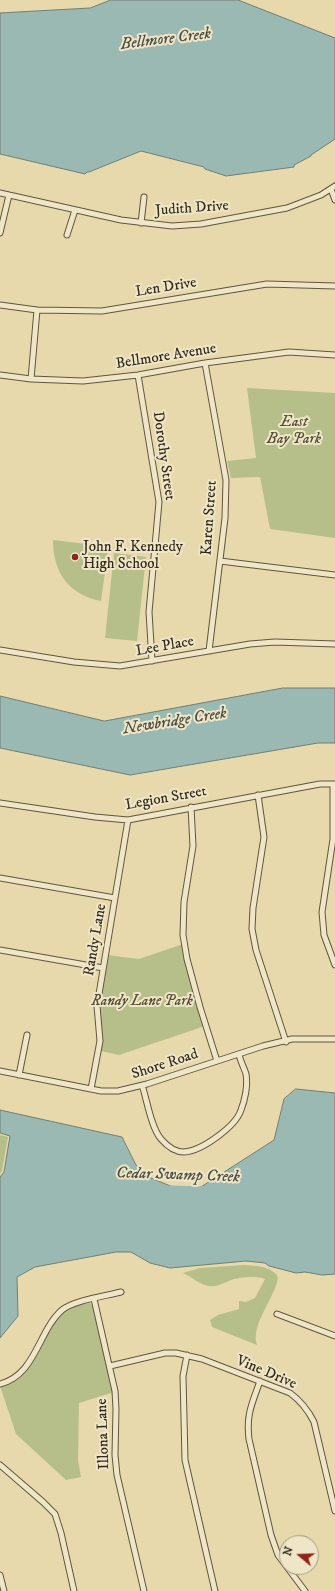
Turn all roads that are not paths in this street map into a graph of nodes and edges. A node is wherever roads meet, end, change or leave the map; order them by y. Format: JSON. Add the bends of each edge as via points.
{"nodes":[{"id":1,"x":333,"y":187,"type":"edge"},
{"id":2,"x":0,"y":193,"type":"edge"},
{"id":3,"x":9,"y":195,"type":"junction"},
{"id":4,"x":144,"y":197,"type":"dead end"},
{"id":5,"x":335,"y":200,"type":"edge"},
{"id":6,"x":75,"y":210,"type":"junction"},
{"id":7,"x":141,"y":223,"type":"junction"},
{"id":8,"x":0,"y":233,"type":"edge"},
{"id":9,"x":67,"y":235,"type":"dead end"},
{"id":10,"x":335,"y":286,"type":"edge"},
{"id":11,"x":0,"y":305,"type":"edge"},
{"id":12,"x":37,"y":310,"type":"junction"},
{"id":13,"x":335,"y":355,"type":"edge"},
{"id":14,"x":205,"y":363,"type":"junction"},
{"id":15,"x":0,"y":375,"type":"edge"},
{"id":16,"x":138,"y":375,"type":"junction"},
{"id":17,"x":31,"y":379,"type":"junction"},
{"id":18,"x":220,"y":561,"type":"junction"},
{"id":19,"x":335,"y":575,"type":"edge"},
{"id":20,"x":335,"y":644,"type":"edge"},
{"id":21,"x":0,"y":650,"type":"edge"},
{"id":22,"x":208,"y":651,"type":"junction"},
{"id":23,"x":152,"y":661,"type":"junction"},
{"id":24,"x":334,"y":784,"type":"edge"},
{"id":25,"x":258,"y":795,"type":"junction"},
{"id":26,"x":0,"y":803,"type":"edge"},
{"id":27,"x":192,"y":807,"type":"junction"},
{"id":28,"x":128,"y":820,"type":"junction"},
{"id":29,"x":0,"y":878,"type":"edge"},
{"id":30,"x":115,"y":898,"type":"junction"},
{"id":31,"x":0,"y":950,"type":"edge"},
{"id":32,"x":335,"y":965,"type":"edge"},
{"id":33,"x":103,"y":968,"type":"junction"},
{"id":34,"x":27,"y":1034,"type":"dead end"},
{"id":35,"x":335,"y":1039,"type":"edge"},
{"id":36,"x":286,"y":1042,"type":"junction"},
{"id":37,"x":240,"y":1054,"type":"junction"},
{"id":38,"x":217,"y":1061,"type":"junction"},
{"id":39,"x":0,"y":1071,"type":"edge"},
{"id":40,"x":19,"y":1075,"type":"junction"},
{"id":41,"x":142,"y":1085,"type":"junction"},
{"id":42,"x":91,"y":1089,"type":"junction"},
{"id":43,"x":121,"y":1292,"type":"dead end"},
{"id":44,"x":94,"y":1299,"type":"junction"},
{"id":45,"x":277,"y":1314,"type":"dead end"},
{"id":46,"x":335,"y":1336,"type":"edge"},
{"id":47,"x":187,"y":1355,"type":"junction"},
{"id":48,"x":110,"y":1366,"type":"junction"},
{"id":49,"x":260,"y":1381,"type":"junction"},
{"id":50,"x":0,"y":1384,"type":"edge"},
{"id":51,"x":0,"y":1465,"type":"edge"},
{"id":52,"x":335,"y":1511,"type":"edge"},
{"id":53,"x":0,"y":1575,"type":"edge"},
{"id":54,"x":4,"y":1591,"type":"edge"},
{"id":55,"x":74,"y":1591,"type":"edge"},
{"id":56,"x":144,"y":1591,"type":"edge"},
{"id":57,"x":215,"y":1591,"type":"edge"},
{"id":58,"x":305,"y":1591,"type":"edge"}],
"edges":[{"from":1,"to":5,"type":"street"},
{"from":1,"to":7,"type":"street","name":"Judith Drive","via":[[304,203],[254,215],[201,224],[172,226]]},
{"from":2,"to":3,"type":"street","name":"Judith Drive"},
{"from":3,"to":6,"type":"street","name":"Judith Drive"},
{"from":3,"to":8,"type":"street"},
{"from":4,"to":7,"type":"street"},
{"from":6,"to":7,"type":"street","name":"Judith Drive"},
{"from":6,"to":9,"type":"street"},
{"from":10,"to":12,"type":"street","name":"Len Drive","via":[[267,284],[102,311]]},
{"from":11,"to":12,"type":"street","name":"Len Drive"},
{"from":12,"to":17,"type":"street"},
{"from":13,"to":14,"type":"street","name":"Bellmore Avenue","via":[[289,352]]},
{"from":14,"to":16,"type":"street","name":"Bellmore Avenue"},
{"from":14,"to":18,"type":"street","name":"Karen Street","via":[[226,480]]},
{"from":15,"to":17,"type":"street","name":"Bellmore Avenue"},
{"from":16,"to":17,"type":"street","name":"Bellmore Avenue","via":[[84,381]]},
{"from":16,"to":23,"type":"street","name":"Dorothy Street","via":[[159,502],[149,612]]},
{"from":18,"to":19,"type":"street"},
{"from":18,"to":22,"type":"street","name":"Karen Street"},
{"from":20,"to":22,"type":"street","name":"Lee Place","via":[[275,642]]},
{"from":21,"to":23,"type":"street","name":"Lee Place","via":[[110,666]]},
{"from":22,"to":23,"type":"street","name":"Lee Place"},
{"from":24,"to":25,"type":"street","name":"Legion Street","via":[[320,784]]},
{"from":24,"to":32,"type":"street","via":[[333,840],[322,912],[324,935]]},
{"from":25,"to":27,"type":"street","name":"Legion Street"},
{"from":25,"to":36,"type":"street","via":[[264,837],[252,929],[256,950]]},
{"from":26,"to":28,"type":"street","name":"Legion Street"},
{"from":27,"to":28,"type":"street","name":"Legion Street"},
{"from":27,"to":38,"type":"street","via":[[193,846],[182,917],[183,940]]},
{"from":28,"to":30,"type":"street","name":"Randy Lane"},
{"from":29,"to":30,"type":"street"},
{"from":30,"to":33,"type":"street","name":"Randy Lane"},
{"from":31,"to":33,"type":"street"},
{"from":33,"to":42,"type":"street","name":"Randy Lane","via":[[97,1006],[100,1041]]},
{"from":34,"to":40,"type":"street"},
{"from":35,"to":36,"type":"street","name":"Shore Road"},
{"from":36,"to":37,"type":"street","name":"Shore Road"},
{"from":37,"to":38,"type":"street","name":"Shore Road"},
{"from":37,"to":41,"type":"street","via":[[246,1084],[242,1109],[238,1117],[224,1132],[191,1151],[172,1149],[160,1138]]},
{"from":38,"to":41,"type":"street","name":"Shore Road"},
{"from":39,"to":40,"type":"street","name":"Shore Road"},
{"from":40,"to":42,"type":"street","name":"Shore Road"},
{"from":41,"to":42,"type":"street","name":"Shore Road","via":[[109,1092]]},
{"from":43,"to":44,"type":"street"},
{"from":44,"to":48,"type":"street","name":"Illona Lane"},
{"from":44,"to":50,"type":"street","via":[[73,1304],[63,1310],[52,1322],[28,1365],[20,1373]]},
{"from":45,"to":46,"type":"street"},
{"from":47,"to":48,"type":"street","name":"Vine Drive","via":[[165,1353]]},
{"from":47,"to":49,"type":"street","name":"Vine Drive"},
{"from":47,"to":57,"type":"street","via":[[183,1376],[185,1460]]},
{"from":48,"to":56,"type":"street","name":"Illona Lane","via":[[115,1391],[117,1475]]},
{"from":49,"to":52,"type":"street","name":"Vine Drive","via":[[290,1393],[308,1410],[315,1426]]},
{"from":49,"to":58,"type":"street","via":[[249,1412],[249,1439],[278,1556]]},
{"from":51,"to":55,"type":"street","via":[[55,1514]]},
{"from":53,"to":54,"type":"street"}]}
